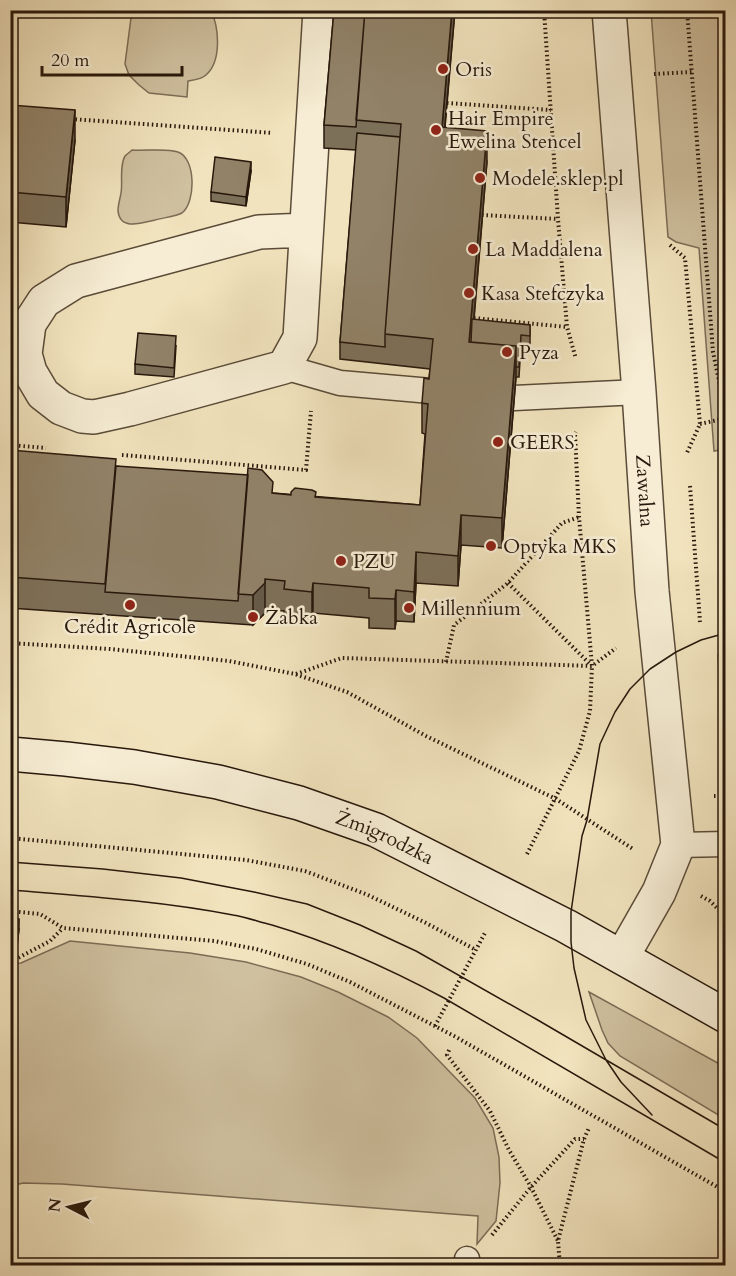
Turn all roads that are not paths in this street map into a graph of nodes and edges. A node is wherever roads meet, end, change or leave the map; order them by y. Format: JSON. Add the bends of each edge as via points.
{"nodes":[{"id":1,"x":320,"y":10,"type":"edge"},
{"id":2,"x":609,"y":10,"type":"edge"},
{"id":3,"x":306,"y":230,"type":"junction"},
{"id":4,"x":299,"y":372,"type":"junction"},
{"id":5,"x":431,"y":391,"type":"edge"},
{"id":6,"x":639,"y":392,"type":"junction"},
{"id":7,"x":514,"y":398,"type":"edge"},
{"id":8,"x":10,"y":754,"type":"edge"},
{"id":9,"x":726,"y":844,"type":"edge"},
{"id":10,"x":678,"y":845,"type":"junction"},
{"id":11,"x":622,"y":957,"type":"junction"},
{"id":12,"x":726,"y":1016,"type":"edge"}],
"edges":[{"from":1,"to":3,"type":"street"},
{"from":2,"to":6,"type":"street","name":"Zawalna"},
{"from":3,"to":4,"type":"street"},
{"from":3,"to":4,"type":"street","via":[[259,232],[76,281],[44,301],[28,324],[25,354],[30,372],[44,394],[61,408],[94,417]]},
{"from":4,"to":5,"type":"lane","via":[[340,383]]},
{"from":6,"to":7,"type":"lane"},
{"from":6,"to":10,"type":"street","name":"Zawalna","via":[[652,591]]},
{"from":8,"to":11,"type":"street","name":"Żmigrodzka","via":[[134,767],[218,782],[299,803],[376,830]]},
{"from":9,"to":10,"type":"lane"},
{"from":10,"to":11,"type":"street","name":"Zawalna","via":[[658,892]]},
{"from":11,"to":12,"type":"street","name":"Żmigrodzka"}]}
